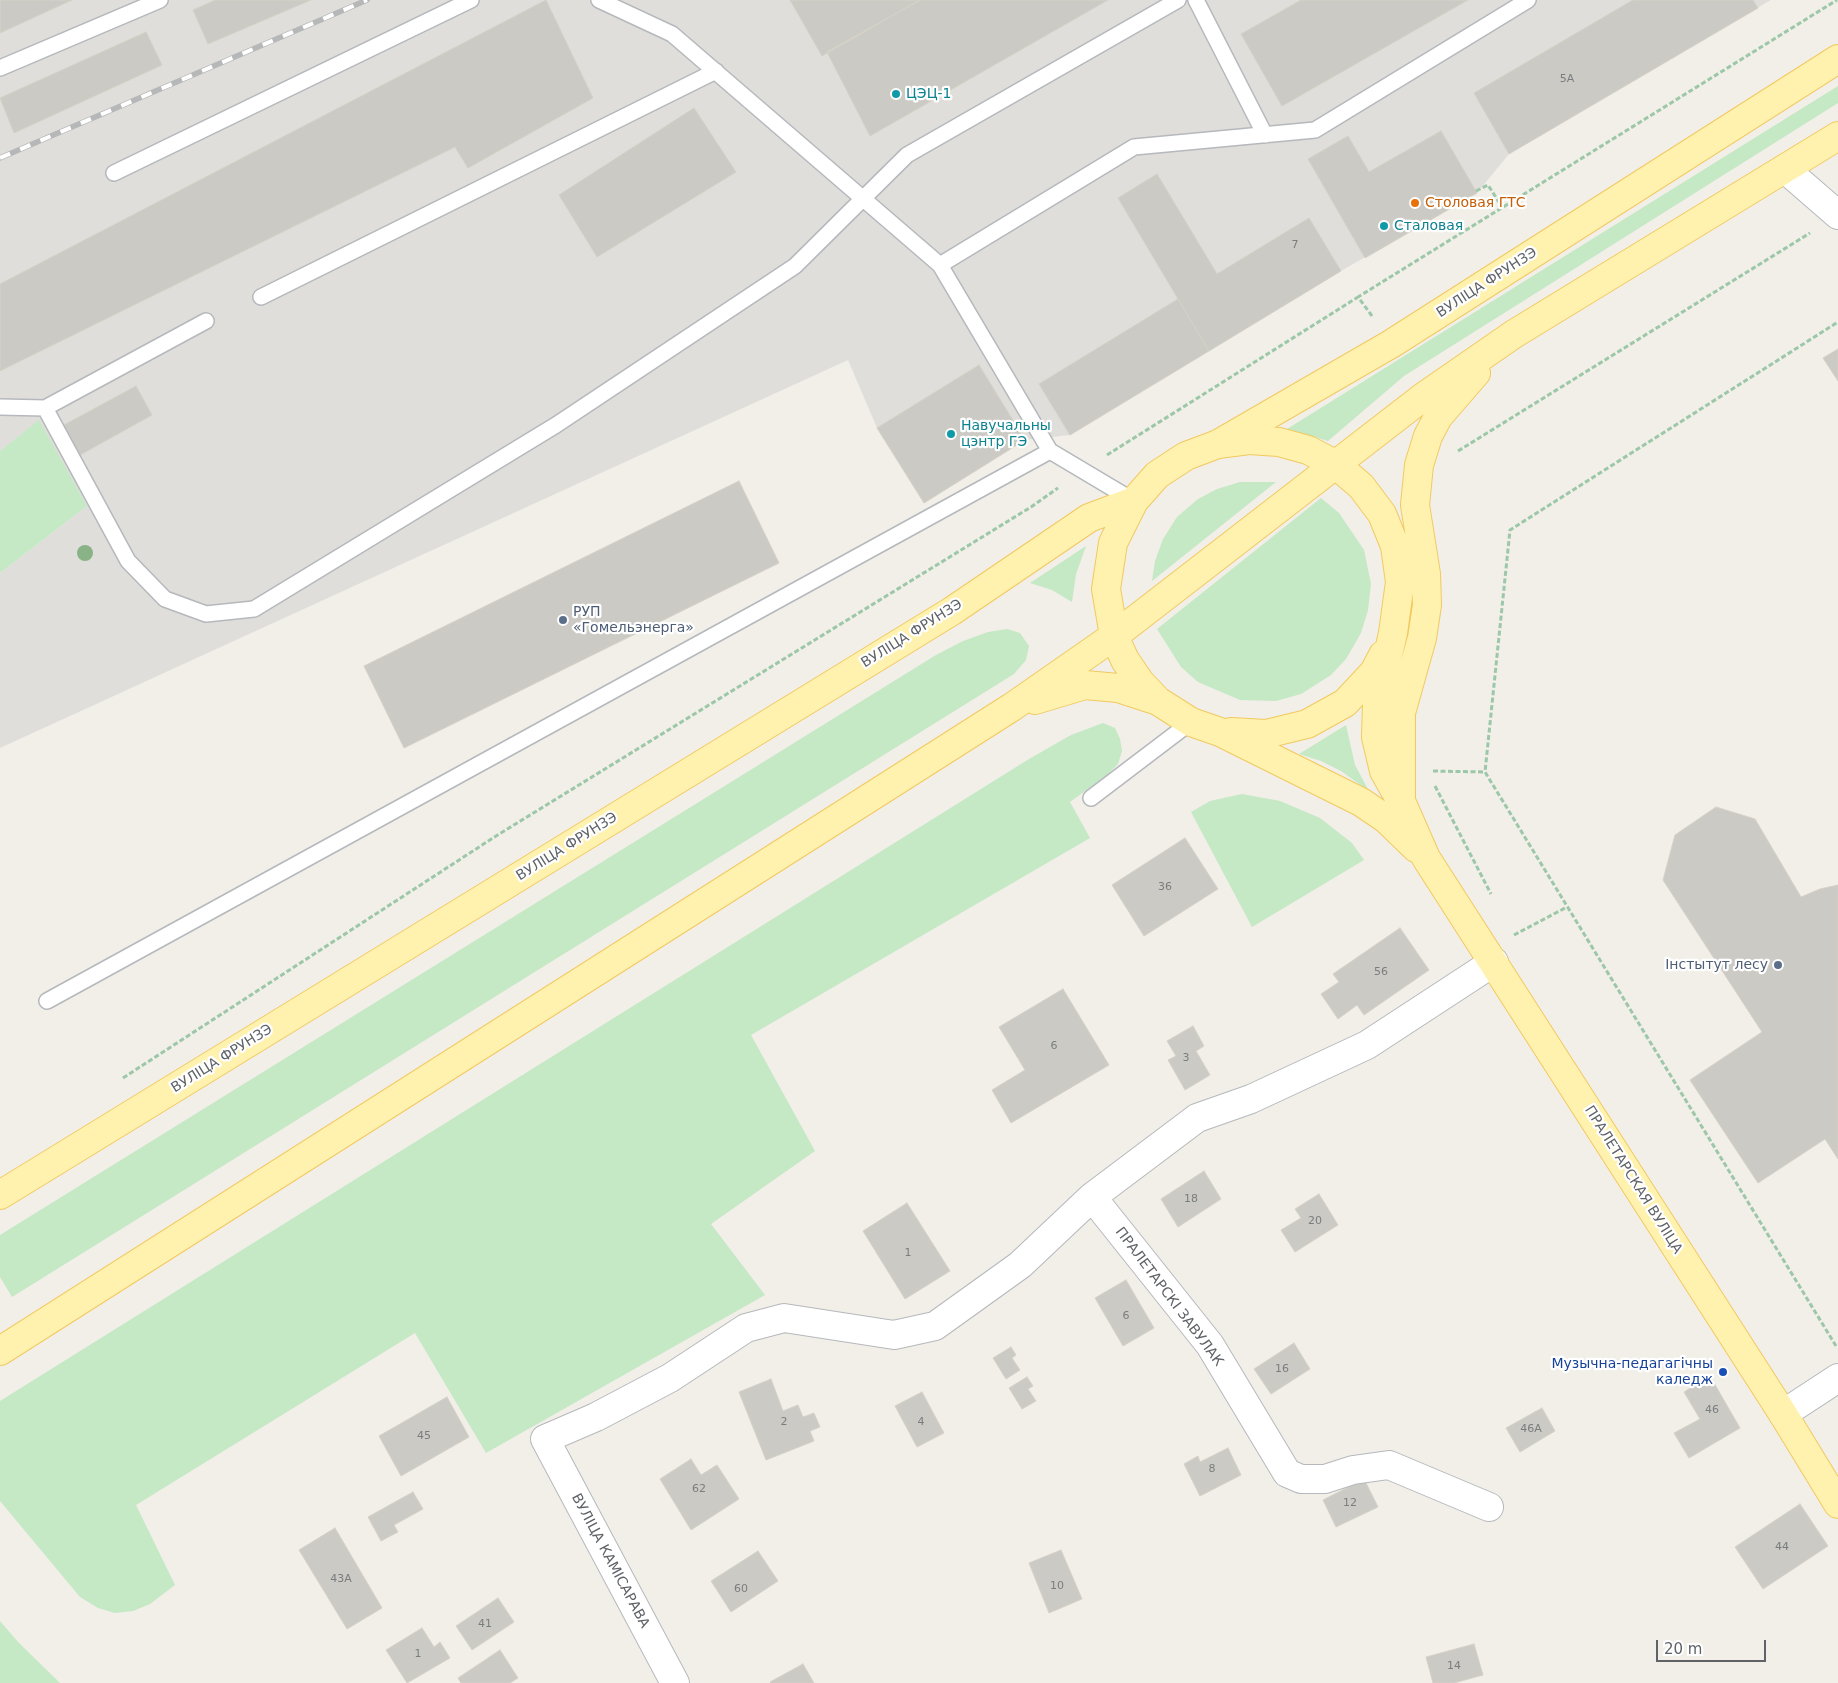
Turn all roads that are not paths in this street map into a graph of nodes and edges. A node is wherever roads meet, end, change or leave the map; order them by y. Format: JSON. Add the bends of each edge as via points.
{"nodes":[{"id":1,"x":160,"y":0,"type":"edge"},
{"id":2,"x":471,"y":0,"type":"edge"},
{"id":3,"x":600,"y":0,"type":"edge"},
{"id":4,"x":1178,"y":0,"type":"edge"},
{"id":5,"x":1196,"y":0,"type":"edge"},
{"id":6,"x":1528,"y":0,"type":"edge"},
{"id":7,"x":1838,"y":59,"type":"edge"},
{"id":8,"x":0,"y":68,"type":"edge"},
{"id":9,"x":716,"y":71,"type":"junction"},
{"id":10,"x":1265,"y":135,"type":"junction"},
{"id":11,"x":1838,"y":136,"type":"edge"},
{"id":12,"x":1785,"y":169,"type":"junction"},
{"id":13,"x":114,"y":173,"type":"dead end"},
{"id":14,"x":863,"y":198,"type":"junction"},
{"id":15,"x":1838,"y":215,"type":"edge"},
{"id":16,"x":940,"y":265,"type":"junction"},
{"id":17,"x":261,"y":296,"type":"dead end"},
{"id":18,"x":206,"y":321,"type":"dead end"},
{"id":19,"x":1514,"y":334,"type":"junction"},
{"id":20,"x":0,"y":407,"type":"edge"},
{"id":21,"x":45,"y":408,"type":"junction"},
{"id":22,"x":1218,"y":444,"type":"junction"},
{"id":23,"x":1050,"y":451,"type":"junction"},
{"id":24,"x":1335,"y":464,"type":"junction"},
{"id":25,"x":1134,"y":501,"type":"junction"},
{"id":26,"x":1393,"y":633,"type":"junction"},
{"id":27,"x":1114,"y":636,"type":"junction"},
{"id":28,"x":1158,"y":701,"type":"junction"},
{"id":29,"x":1012,"y":707,"type":"junction"},
{"id":30,"x":1191,"y":722,"type":"junction"},
{"id":31,"x":1220,"y":732,"type":"junction"},
{"id":32,"x":1091,"y":798,"type":"dead end"},
{"id":33,"x":1401,"y":801,"type":"junction"},
{"id":34,"x":1426,"y":858,"type":"junction"},
{"id":35,"x":1494,"y":962,"type":"junction"},
{"id":36,"x":47,"y":1001,"type":"dead end"},
{"id":37,"x":0,"y":1195,"type":"edge"},
{"id":38,"x":1092,"y":1197,"type":"junction"},
{"id":39,"x":0,"y":1351,"type":"edge"},
{"id":40,"x":1838,"y":1378,"type":"edge"},
{"id":41,"x":1783,"y":1414,"type":"junction"},
{"id":42,"x":1838,"y":1504,"type":"edge"},
{"id":43,"x":1489,"y":1507,"type":"dead end"},
{"id":44,"x":674,"y":1683,"type":"edge"}],
"edges":[{"from":1,"to":8,"type":"lane"},
{"from":2,"to":13,"type":"lane"},
{"from":3,"to":9,"type":"lane","via":[[672,34]]},
{"from":4,"to":14,"type":"lane","via":[[907,155]]},
{"from":5,"to":10,"type":"lane"},
{"from":6,"to":10,"type":"lane","via":[[1316,130]]},
{"from":7,"to":22,"type":"main road","name":"ВУЛІЦА ФРУНЗЭ","via":[[1391,344]]},
{"from":9,"to":14,"type":"lane"},
{"from":9,"to":17,"type":"lane"},
{"from":10,"to":16,"type":"lane","via":[[1134,147]]},
{"from":11,"to":12,"type":"main road"},
{"from":12,"to":15,"type":"street"},
{"from":12,"to":19,"type":"main road"},
{"from":14,"to":16,"type":"lane"},
{"from":14,"to":21,"type":"lane","via":[[795,266],[556,426],[254,610],[206,614],[165,599],[128,562]]},
{"from":16,"to":23,"type":"lane"},
{"from":18,"to":21,"type":"lane"},
{"from":19,"to":24,"type":"main road"},
{"from":19,"to":33,"type":"main road","via":[[1438,417],[1419,465],[1414,505],[1426,574],[1427,605],[1422,638],[1401,713]]},
{"from":20,"to":21,"type":"lane"},
{"from":22,"to":24,"type":"main road","via":[[1249,440],[1279,442],[1308,450]]},
{"from":22,"to":25,"type":"main road","name":"ВУЛІЦА ФРУНЗЭ","via":[[1186,456],[1157,475]]},
{"from":23,"to":25,"type":"lane"},
{"from":23,"to":36,"type":"lane"},
{"from":24,"to":26,"type":"main road","via":[[1361,486],[1376,507],[1395,546],[1400,582]]},
{"from":24,"to":27,"type":"main road"},
{"from":25,"to":27,"type":"main road","name":"ВУЛІЦА ФРУНЗЭ","via":[[1113,543],[1106,589]]},
{"from":25,"to":37,"type":"main road","name":"ВУЛІЦА ФРУНЗЭ","via":[[1089,518],[952,610]]},
{"from":26,"to":31,"type":"main road","via":[[1374,672],[1345,703],[1307,724],[1266,734]]},
{"from":26,"to":33,"type":"main road","name":"ПРАЛЕТАРСКАЯ ВУЛІЦА","via":[[1377,704],[1376,737],[1384,770]]},
{"from":27,"to":28,"type":"main road","name":"ВУЛІЦА ФРУНЗЭ","via":[[1135,675]]},
{"from":27,"to":29,"type":"main road"},
{"from":28,"to":29,"type":"main road","via":[[1118,688],[1085,685]]},
{"from":28,"to":30,"type":"main road"},
{"from":29,"to":39,"type":"main road"},
{"from":30,"to":31,"type":"main road"},
{"from":30,"to":32,"type":"lane"},
{"from":31,"to":34,"type":"main road","name":"ПРАЛЕТАРСКАЯ ВУЛІЦА","via":[[1361,802],[1386,819]]},
{"from":33,"to":34,"type":"main road","name":"ПРАЛЕТАРСКАЯ ВУЛІЦА"},
{"from":34,"to":35,"type":"main road","name":"ПРАЛЕТАРСКАЯ ВУЛІЦА"},
{"from":35,"to":38,"type":"street","via":[[1366,1045],[1251,1099],[1197,1118]]},
{"from":35,"to":41,"type":"main road","name":"ПРАЛЕТАРСКАЯ ВУЛІЦА"},
{"from":38,"to":43,"type":"street","name":"ПРАЛЕТАРСКІ ЗАВУЛАК","via":[[1210,1345],[1287,1473],[1301,1479],[1325,1479],[1353,1470],[1389,1465]]},
{"from":38,"to":44,"type":"street","name":"ВУЛІЦА КАМІСАРАВА","via":[[1020,1265],[935,1326],[894,1335],[784,1318],[746,1328],[670,1378],[545,1439]]},
{"from":40,"to":41,"type":"street"},
{"from":41,"to":42,"type":"main road","name":"ПРАЛЕТАРСКАЯ ВУЛІЦА"}]}
